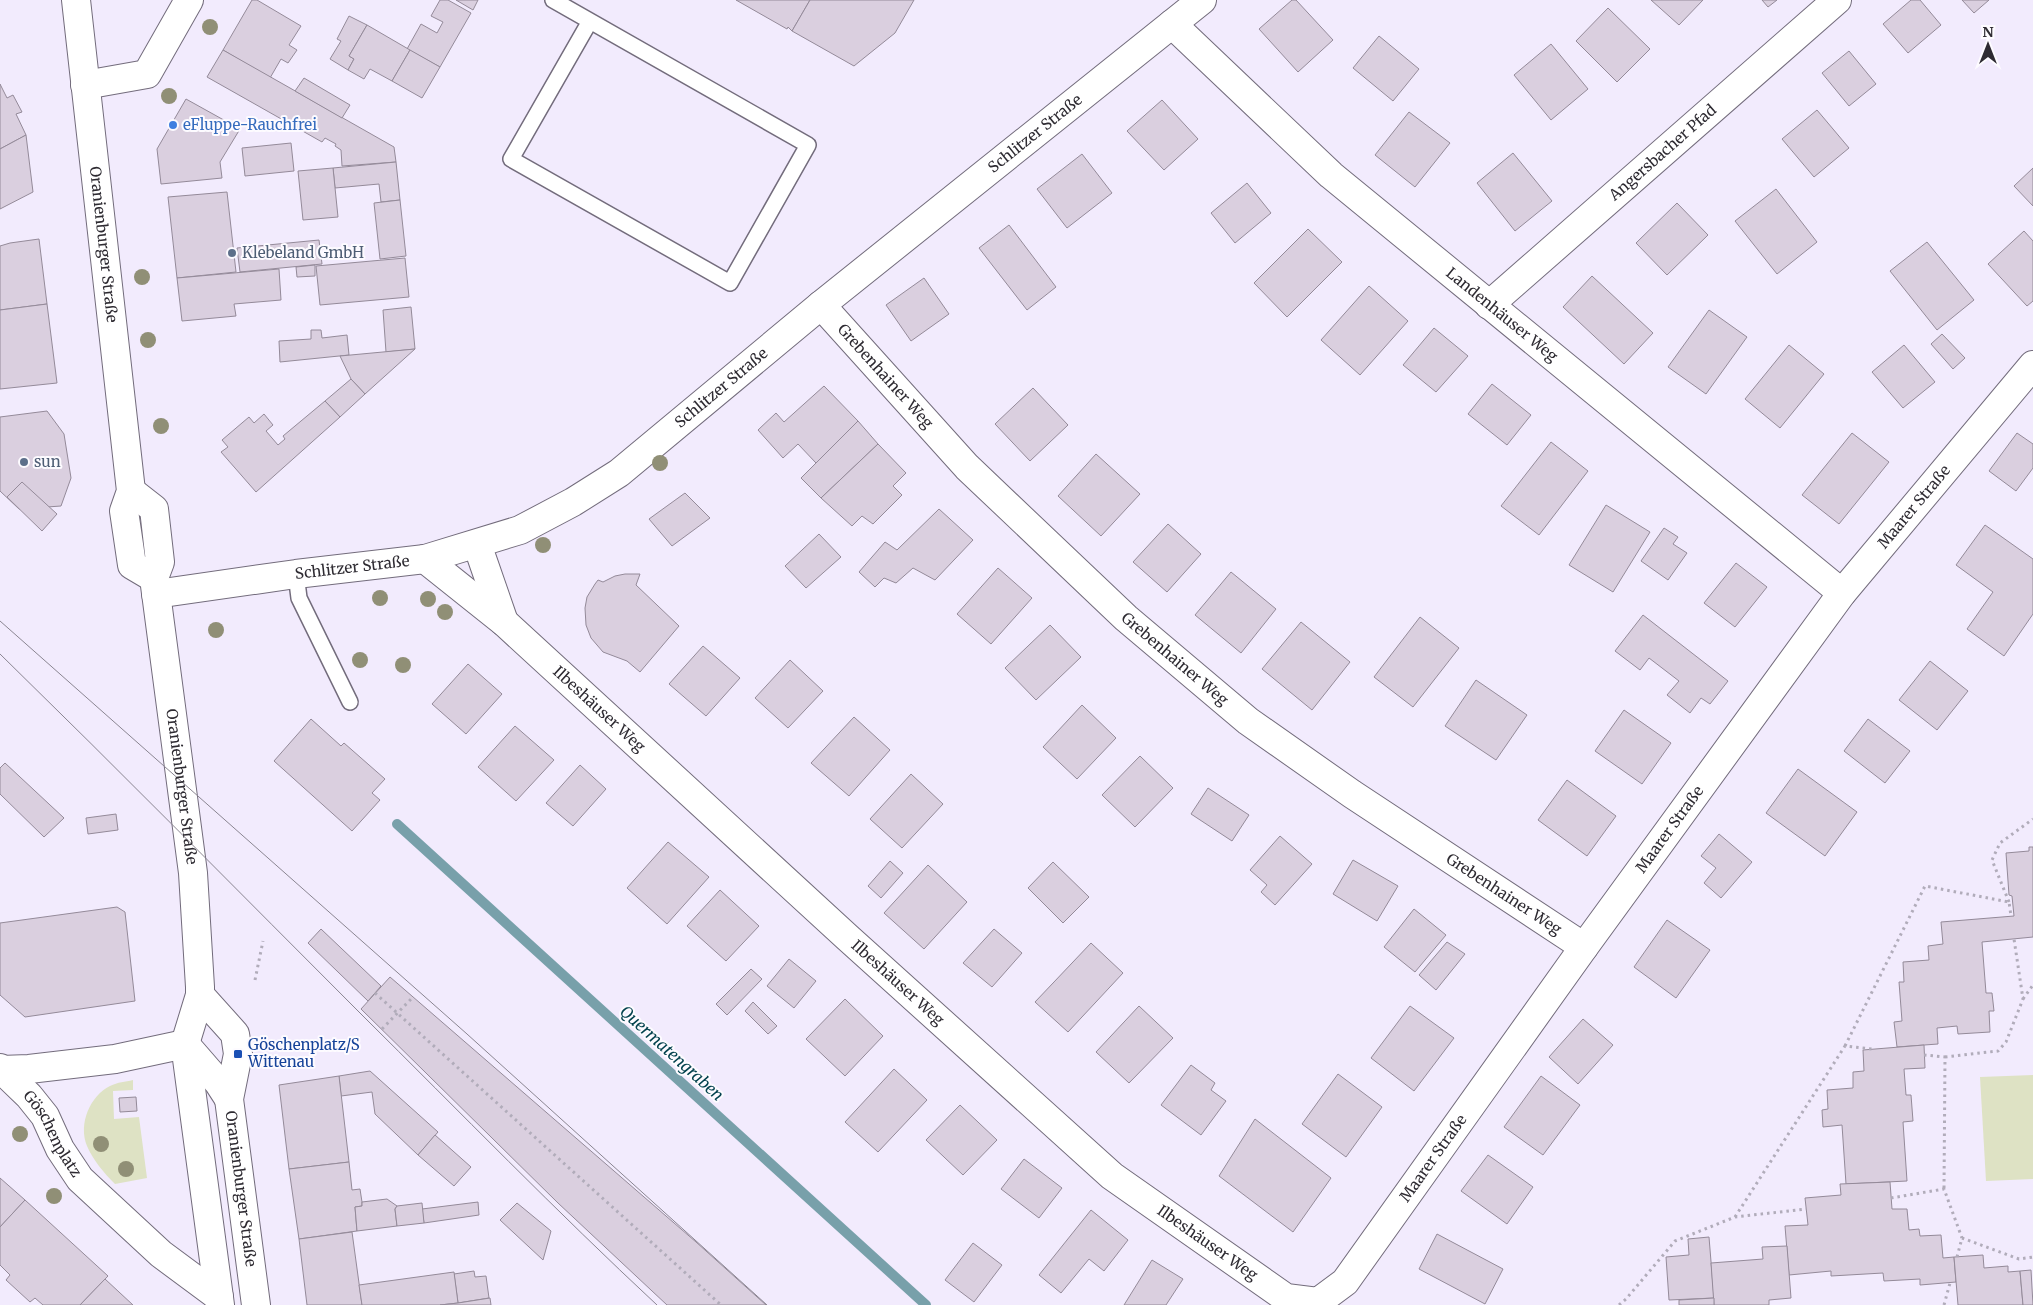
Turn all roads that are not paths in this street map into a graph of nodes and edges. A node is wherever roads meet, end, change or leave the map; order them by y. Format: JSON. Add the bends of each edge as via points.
{"nodes":[{"id":1,"x":76,"y":0,"type":"edge"},
{"id":2,"x":189,"y":0,"type":"edge"},
{"id":3,"x":553,"y":0,"type":"edge"},
{"id":4,"x":1202,"y":0,"type":"edge"},
{"id":5,"x":1837,"y":0,"type":"edge"},
{"id":6,"x":590,"y":21,"type":"junction"},
{"id":7,"x":1172,"y":24,"type":"junction"},
{"id":8,"x":84,"y":85,"type":"junction"},
{"id":9,"x":821,"y":305,"type":"junction"},
{"id":10,"x":1489,"y":305,"type":"junction"},
{"id":11,"x":2033,"y":365,"type":"edge"},
{"id":12,"x":477,"y":544,"type":"junction"},
{"id":13,"x":425,"y":559,"type":"junction"},
{"id":14,"x":296,"y":574,"type":"junction"},
{"id":15,"x":155,"y":586,"type":"junction"},
{"id":16,"x":1842,"y":593,"type":"junction"},
{"id":17,"x":504,"y":622,"type":"junction"},
{"id":18,"x":350,"y":702,"type":"dead end"},
{"id":19,"x":1584,"y":947,"type":"junction"},
{"id":20,"x":200,"y":995,"type":"junction"},
{"id":21,"x":185,"y":1044,"type":"junction"},
{"id":22,"x":1,"y":1069,"type":"edge"},
{"id":23,"x":228,"y":1099,"type":"junction"},
{"id":24,"x":220,"y":1301,"type":"edge"},
{"id":25,"x":1318,"y":1302,"type":"joint"},
{"id":26,"x":256,"y":1305,"type":"edge"}],
"edges":[{"from":1,"to":8,"type":"street","name":"Oranienburger Straße"},
{"from":2,"to":8,"type":"street","via":[[147,74]]},
{"from":3,"to":6,"type":"lane"},
{"from":4,"to":7,"type":"street","name":"Schlitzer Straße"},
{"from":5,"to":10,"type":"street","name":"Angersbacher Pfad"},
{"from":6,"to":6,"type":"lane","via":[[808,145],[730,283],[511,159]]},
{"from":7,"to":9,"type":"street","name":"Schlitzer Straße"},
{"from":7,"to":10,"type":"street","name":"Landenhäuser Weg","via":[[1331,175]]},
{"from":8,"to":15,"type":"street","name":"Oranienburger Straße","via":[[131,491],[124,511],[132,565]]},
{"from":9,"to":12,"type":"street","name":"Schlitzer Straße","via":[[619,473],[520,530]]},
{"from":9,"to":19,"type":"street","name":"Grebenhainer Weg","via":[[975,474],[1126,618],[1248,721],[1352,794]]},
{"from":10,"to":16,"type":"street","name":"Landenhäuser Weg"},
{"from":11,"to":16,"type":"street","name":"Maarer Straße"},
{"from":12,"to":13,"type":"street","name":"Schlitzer Straße"},
{"from":12,"to":17,"type":"street","name":"Ilbeshäuser Weg"},
{"from":13,"to":14,"type":"street","name":"Schlitzer Straße"},
{"from":13,"to":17,"type":"street","name":"Ilbeshäuser Weg"},
{"from":14,"to":15,"type":"street","name":"Schlitzer Straße"},
{"from":14,"to":18,"type":"lane","via":[[299,598]]},
{"from":15,"to":20,"type":"street","name":"Oranienburger Straße","via":[[193,873]]},
{"from":16,"to":19,"type":"street","name":"Maarer Straße"},
{"from":17,"to":25,"type":"street","name":"Ilbeshäuser Weg","via":[[1112,1176],[1286,1298]]},
{"from":19,"to":25,"type":"street","name":"Maarer Straße","via":[[1345,1282]]},
{"from":20,"to":21,"type":"street","name":"Oranienburger Straße"},
{"from":20,"to":23,"type":"street","name":"Oranienburger Straße","via":[[235,1034],[238,1054]]},
{"from":21,"to":22,"type":"street","name":"Göschenplatz","via":[[115,1059],[29,1070]]},
{"from":21,"to":23,"type":"street","via":[[218,1082]]},
{"from":21,"to":24,"type":"street","name":"Oranienburger Straße"},
{"from":22,"to":24,"type":"street","name":"Göschenplatz","via":[[45,1116],[60,1149],[80,1179],[161,1254]]},
{"from":23,"to":26,"type":"street","name":"Oranienburger Straße"}]}
